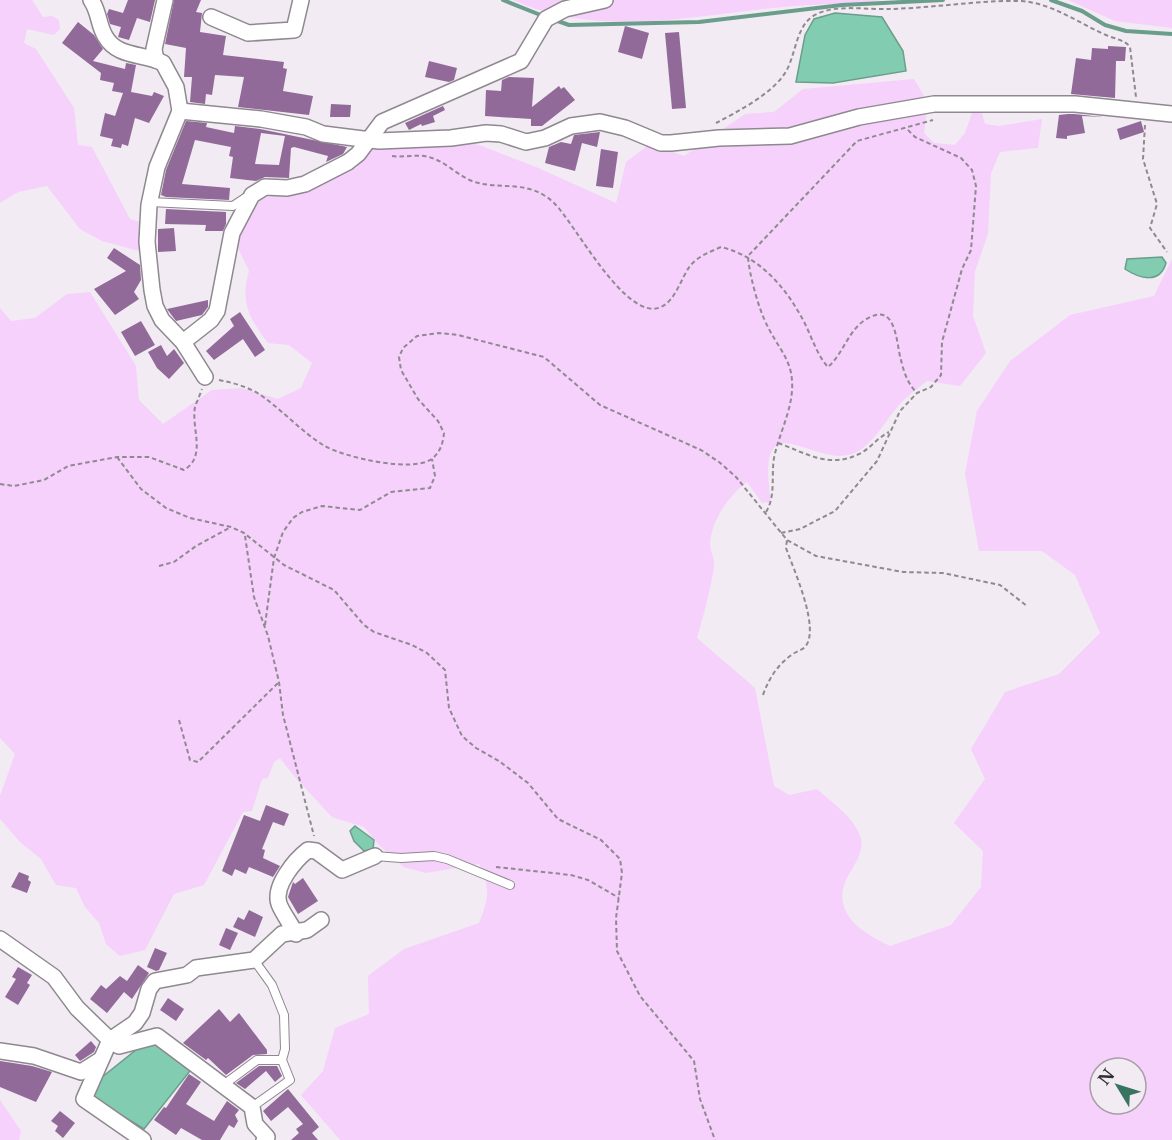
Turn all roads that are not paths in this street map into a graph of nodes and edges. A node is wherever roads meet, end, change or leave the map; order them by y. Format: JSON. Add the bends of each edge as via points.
{"nodes":[{"id":1,"x":91,"y":0,"type":"edge"},
{"id":2,"x":165,"y":0,"type":"edge"},
{"id":3,"x":301,"y":0,"type":"edge"},
{"id":4,"x":605,"y":0,"type":"edge"},
{"id":5,"x":211,"y":17,"type":"dead end"},
{"id":6,"x":156,"y":60,"type":"junction"},
{"id":7,"x":180,"y":111,"type":"junction"},
{"id":8,"x":1172,"y":114,"type":"edge"},
{"id":9,"x":373,"y":140,"type":"junction"},
{"id":10,"x":252,"y":195,"type":"junction"},
{"id":11,"x":150,"y":202,"type":"junction"},
{"id":12,"x":183,"y":342,"type":"junction"},
{"id":13,"x":205,"y":377,"type":"road end"},
{"id":14,"x":375,"y":856,"type":"joint"},
{"id":15,"x":510,"y":885,"type":"dead end"},
{"id":16,"x":321,"y":920,"type":"dead end"},
{"id":17,"x":296,"y":934,"type":"junction"},
{"id":18,"x":0,"y":939,"type":"edge"},
{"id":19,"x":254,"y":960,"type":"junction"},
{"id":20,"x":110,"y":1040,"type":"junction"},
{"id":21,"x":0,"y":1051,"type":"edge"},
{"id":22,"x":100,"y":1060,"type":"junction"},
{"id":23,"x":282,"y":1060,"type":"junction"},
{"id":24,"x":222,"y":1086,"type":"junction"},
{"id":25,"x":252,"y":1107,"type":"junction"},
{"id":26,"x":144,"y":1140,"type":"edge"},
{"id":27,"x":264,"y":1140,"type":"edge"}],
"edges":[{"from":1,"to":6,"type":"street","via":[[105,36],[116,48]]},
{"from":2,"to":6,"type":"street","via":[[154,49]]},
{"from":3,"to":5,"type":"street","via":[[294,30],[248,33]]},
{"from":4,"to":9,"type":"street","via":[[565,9],[546,19],[521,61],[393,116],[382,122]]},
{"from":6,"to":7,"type":"street","via":[[171,74]]},
{"from":7,"to":9,"type":"street","via":[[261,119],[323,134]]},
{"from":7,"to":11,"type":"street","via":[[157,167]]},
{"from":8,"to":9,"type":"street","via":[[1075,104],[934,105],[859,117],[790,136],[661,143],[600,122],[571,126],[526,142],[486,133]]},
{"from":9,"to":10,"type":"street","via":[[348,162],[305,184],[265,187]]},
{"from":10,"to":11,"type":"lane","via":[[233,207]]},
{"from":10,"to":12,"type":"street","via":[[232,233],[218,311]]},
{"from":11,"to":12,"type":"street","via":[[147,242],[155,306],[162,320]]},
{"from":12,"to":13,"type":"street"},
{"from":14,"to":15,"type":"lane","via":[[434,856]]},
{"from":14,"to":17,"type":"street","via":[[342,870],[316,851],[308,850],[302,855],[279,892],[279,902]]},
{"from":16,"to":17,"type":"street"},
{"from":17,"to":19,"type":"street","via":[[282,933]]},
{"from":18,"to":20,"type":"street","via":[[54,977],[77,1008]]},
{"from":19,"to":20,"type":"street","via":[[196,968],[187,975],[155,981],[135,1023]]},
{"from":19,"to":23,"type":"lane","via":[[272,985],[284,1015]]},
{"from":20,"to":22,"type":"street"},
{"from":20,"to":24,"type":"street","via":[[119,1046],[157,1036]]},
{"from":21,"to":22,"type":"street","via":[[34,1056],[81,1072]]},
{"from":22,"to":26,"type":"street","via":[[84,1099]]},
{"from":23,"to":24,"type":"lane","via":[[257,1060]]},
{"from":23,"to":25,"type":"lane","via":[[290,1080]]},
{"from":24,"to":25,"type":"street"},
{"from":25,"to":27,"type":"street","via":[[255,1124],[267,1137]]}]}
